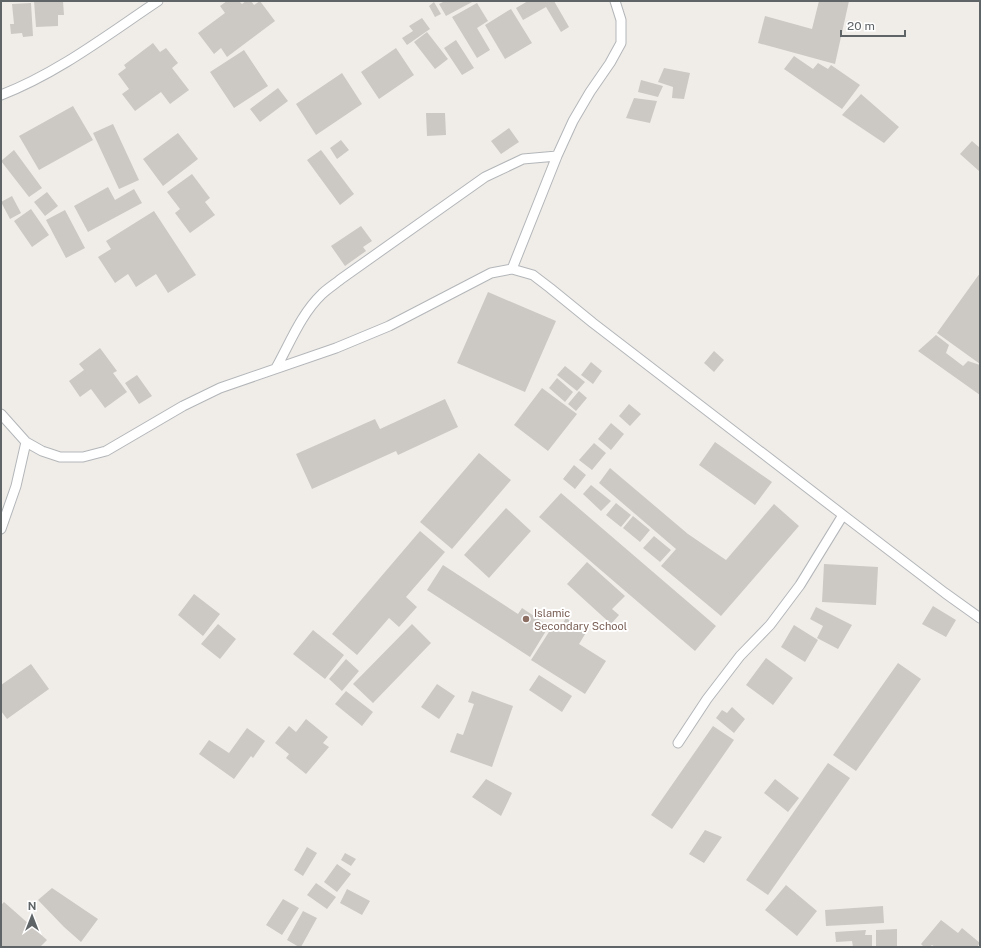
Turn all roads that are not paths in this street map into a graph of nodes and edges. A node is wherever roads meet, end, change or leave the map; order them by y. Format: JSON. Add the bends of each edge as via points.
{"nodes":[{"id":1,"x":158,"y":1,"type":"edge"},
{"id":2,"x":615,"y":1,"type":"edge"},
{"id":3,"x":1,"y":95,"type":"edge"},
{"id":4,"x":557,"y":156,"type":"junction"},
{"id":5,"x":512,"y":269,"type":"junction"},
{"id":6,"x":276,"y":368,"type":"junction"},
{"id":7,"x":1,"y":414,"type":"edge"},
{"id":8,"x":26,"y":442,"type":"junction"},
{"id":9,"x":843,"y":515,"type":"junction"},
{"id":10,"x":1,"y":529,"type":"edge"},
{"id":11,"x":980,"y":618,"type":"edge"},
{"id":12,"x":678,"y":743,"type":"dead end"}],
"edges":[{"from":1,"to":3,"type":"lane","via":[[59,67]]},
{"from":2,"to":4,"type":"lane","via":[[620,20],[620,43],[573,121]]},
{"from":4,"to":5,"type":"lane"},
{"from":4,"to":6,"type":"lane","via":[[523,159],[485,177],[341,279],[311,306]]},
{"from":5,"to":6,"type":"lane","via":[[491,273],[388,326],[336,348]]},
{"from":5,"to":9,"type":"lane","via":[[533,275]]},
{"from":6,"to":8,"type":"lane","via":[[220,388],[106,451],[83,457],[60,457]]},
{"from":7,"to":8,"type":"lane"},
{"from":8,"to":10,"type":"lane","via":[[16,486]]},
{"from":9,"to":11,"type":"lane"},
{"from":9,"to":12,"type":"lane","via":[[800,585],[770,625],[740,656]]}]}
